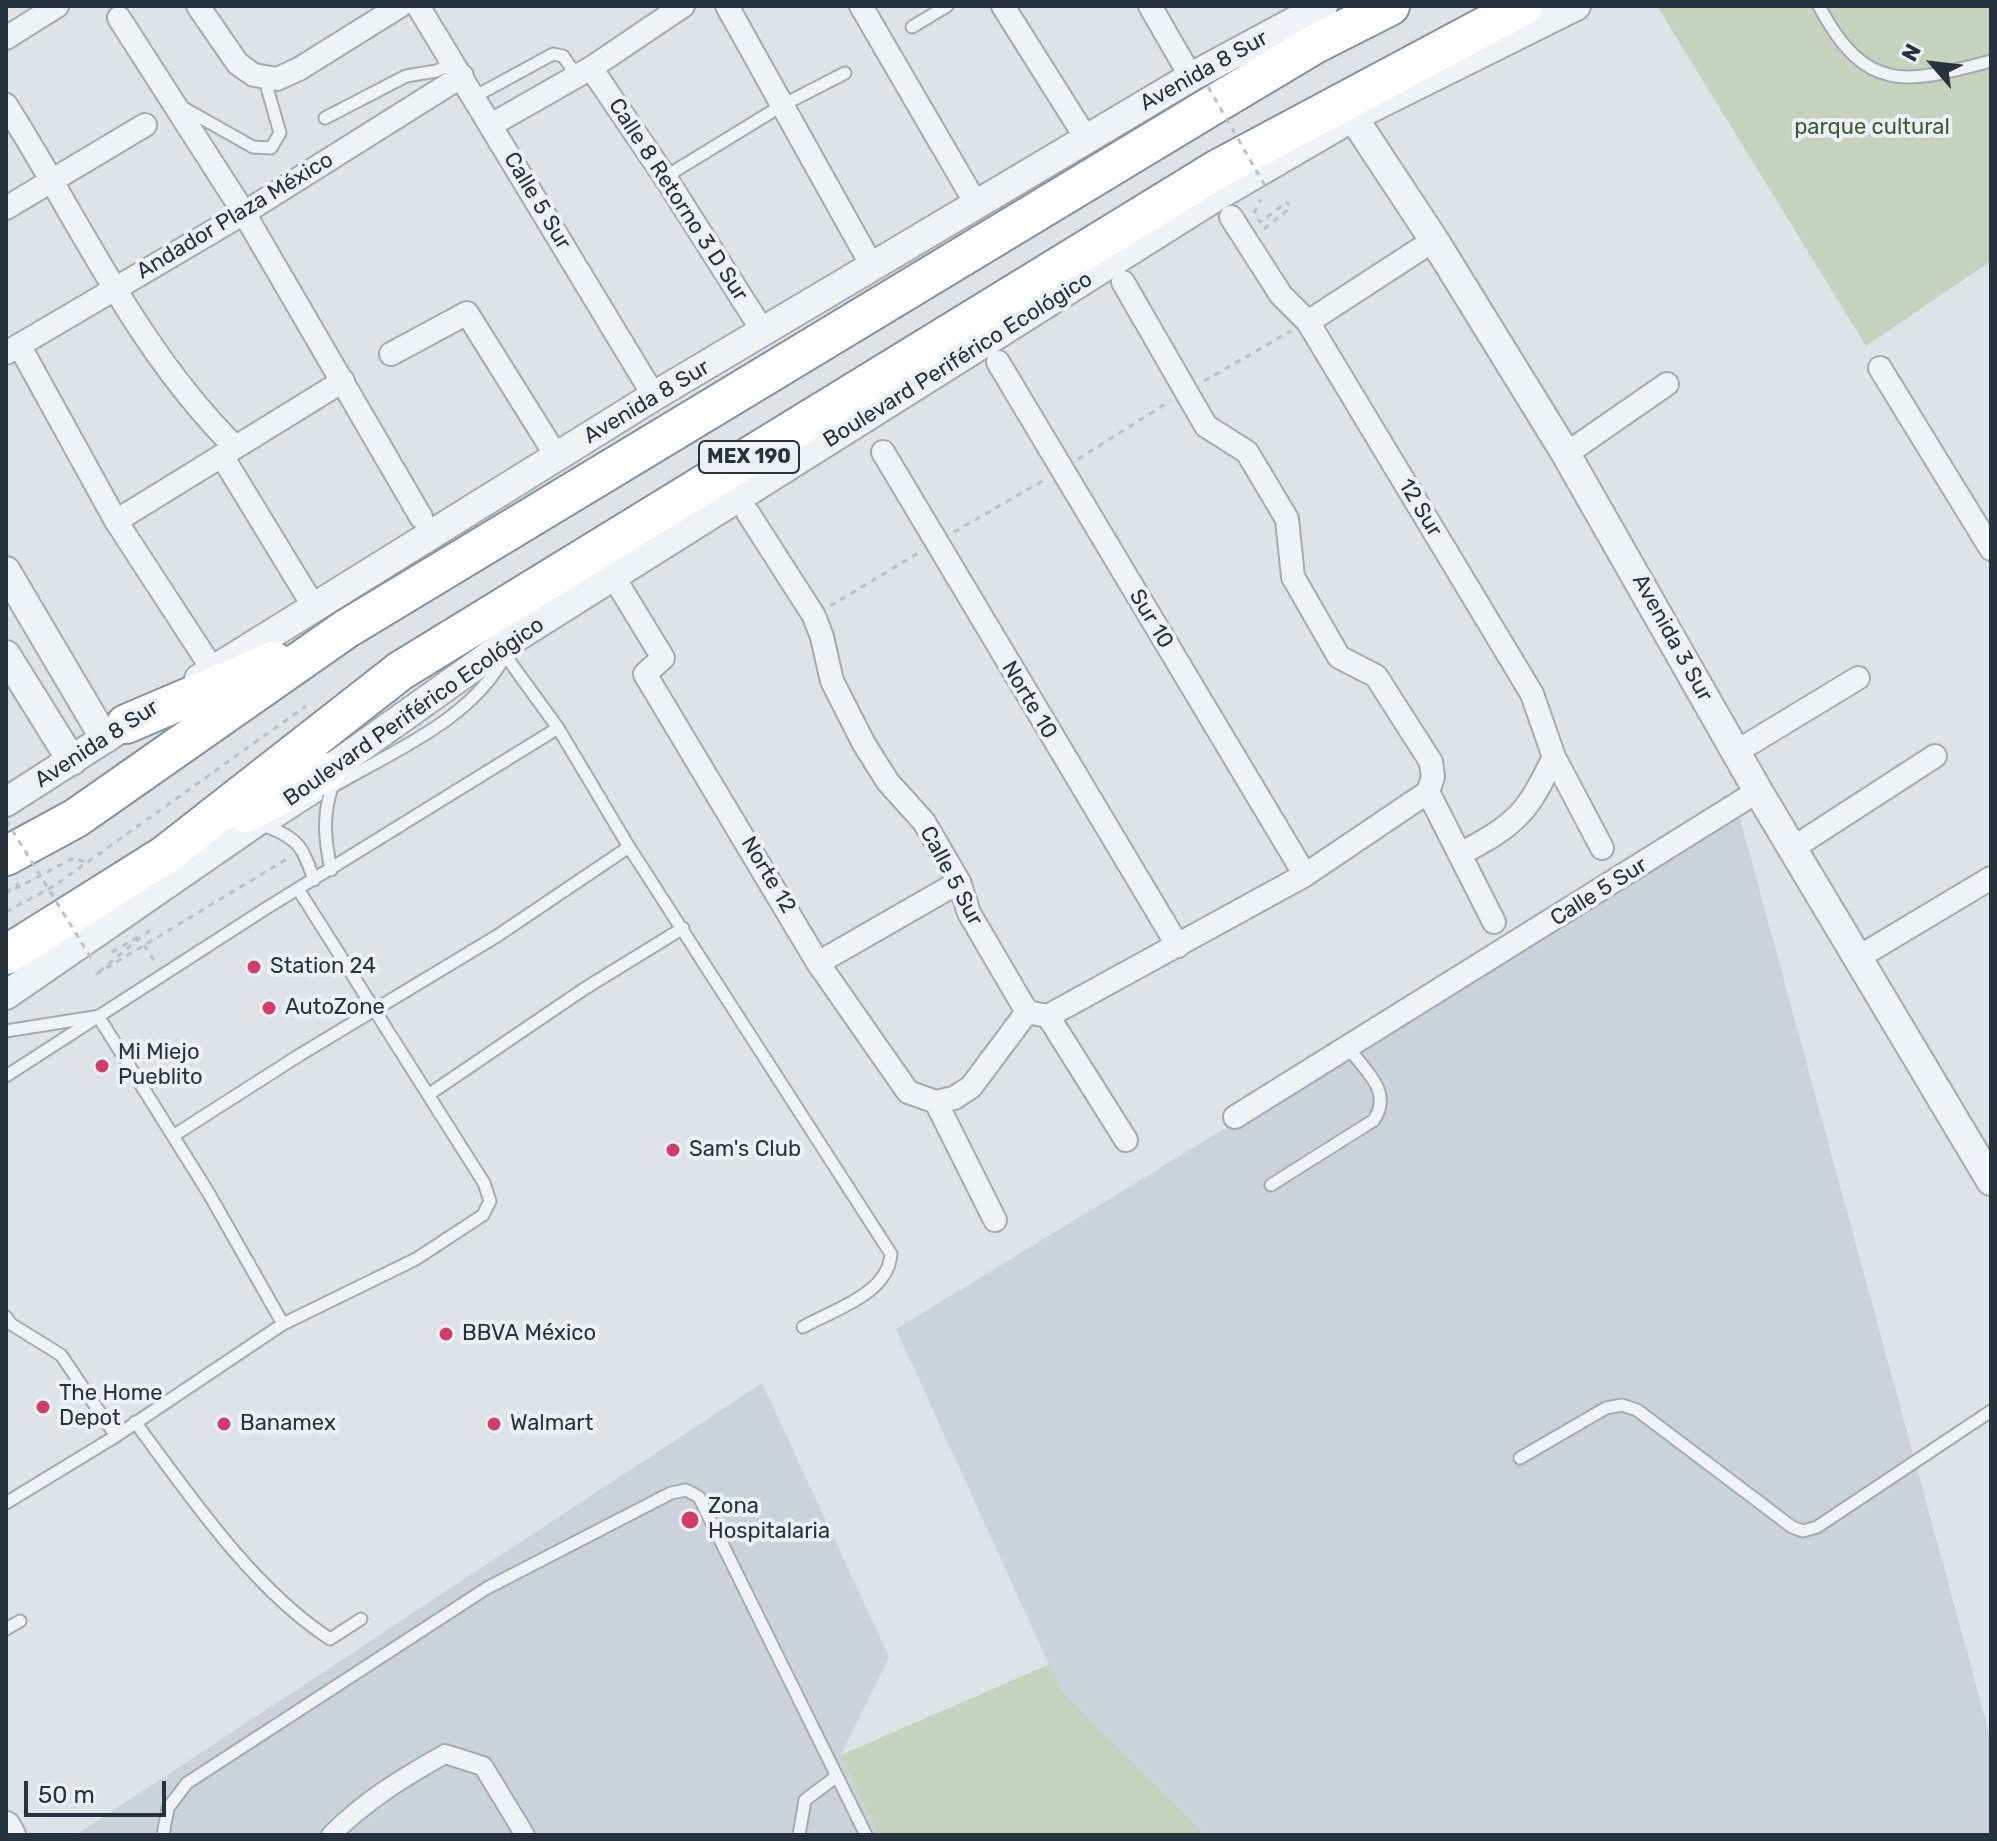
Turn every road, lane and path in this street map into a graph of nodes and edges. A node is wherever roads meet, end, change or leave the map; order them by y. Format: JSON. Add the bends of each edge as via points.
{"nodes":[{"id":1,"x":57,"y":6,"type":"edge"},
{"id":2,"x":198,"y":6,"type":"edge"},
{"id":3,"x":400,"y":6,"type":"edge"},
{"id":4,"x":418,"y":6,"type":"edge"},
{"id":5,"x":683,"y":6,"type":"edge"},
{"id":6,"x":727,"y":6,"type":"edge"},
{"id":7,"x":861,"y":6,"type":"edge"},
{"id":8,"x":947,"y":6,"type":"edge"},
{"id":9,"x":1003,"y":6,"type":"edge"},
{"id":10,"x":1150,"y":6,"type":"edge"},
{"id":11,"x":1390,"y":6,"type":"edge"},
{"id":12,"x":1523,"y":6,"type":"edge"},
{"id":13,"x":1576,"y":6,"type":"edge"},
{"id":14,"x":1823,"y":9,"type":"edge"},
{"id":15,"x":119,"y":18,"type":"dead end"},
{"id":16,"x":1306,"y":19,"type":"edge"},
{"id":17,"x":912,"y":27,"type":"dead end"},
{"id":18,"x":6,"y":38,"type":"edge"},
{"id":19,"x":1991,"y":61,"type":"edge"},
{"id":20,"x":458,"y":69,"type":"junction"},
{"id":21,"x":1194,"y":71,"type":"junction"},
{"id":22,"x":584,"y":72,"type":"junction"},
{"id":23,"x":845,"y":73,"type":"dead end"},
{"id":24,"x":271,"y":78,"type":"junction"},
{"id":25,"x":474,"y":97,"type":"junction"},
{"id":26,"x":173,"y":102,"type":"junction"},
{"id":27,"x":6,"y":105,"type":"edge"},
{"id":28,"x":781,"y":106,"type":"junction"},
{"id":29,"x":1348,"y":110,"type":"junction"},
{"id":30,"x":325,"y":118,"type":"dead end"},
{"id":31,"x":145,"y":125,"type":"dead end"},
{"id":32,"x":491,"y":125,"type":"junction"},
{"id":33,"x":1086,"y":138,"type":"junction"},
{"id":34,"x":665,"y":177,"type":"junction"},
{"id":35,"x":53,"y":179,"type":"junction"},
{"id":36,"x":971,"y":195,"type":"dead end"},
{"id":37,"x":6,"y":208,"type":"edge"},
{"id":38,"x":244,"y":213,"type":"junction"},
{"id":39,"x":1231,"y":217,"type":"dead end"},
{"id":40,"x":1434,"y":240,"type":"junction"},
{"id":41,"x":1248,"y":242,"type":"junction"},
{"id":42,"x":872,"y":266,"type":"junction"},
{"id":43,"x":1123,"y":282,"type":"dead end"},
{"id":44,"x":115,"y":289,"type":"junction"},
{"id":45,"x":1308,"y":322,"type":"junction"},
{"id":46,"x":764,"y":333,"type":"junction"},
{"id":47,"x":13,"y":349,"type":"edge"},
{"id":48,"x":391,"y":354,"type":"dead end"},
{"id":49,"x":998,"y":362,"type":"dead end"},
{"id":50,"x":1880,"y":368,"type":"dead end"},
{"id":51,"x":343,"y":381,"type":"junction"},
{"id":52,"x":1667,"y":384,"type":"dead end"},
{"id":53,"x":654,"y":396,"type":"junction"},
{"id":54,"x":228,"y":452,"type":"junction"},
{"id":55,"x":883,"y":452,"type":"dead end"},
{"id":56,"x":1566,"y":454,"type":"junction"},
{"id":57,"x":557,"y":457,"type":"junction"},
{"id":58,"x":748,"y":513,"type":"dead end"},
{"id":59,"x":421,"y":517,"type":"dead end"},
{"id":60,"x":116,"y":521,"type":"junction"},
{"id":61,"x":1991,"y":549,"type":"edge"},
{"id":62,"x":6,"y":571,"type":"edge"},
{"id":63,"x":613,"y":576,"type":"junction"},
{"id":64,"x":314,"y":607,"type":"junction"},
{"id":65,"x":346,"y":629,"type":"junction"},
{"id":66,"x":506,"y":649,"type":"junction"},
{"id":67,"x":6,"y":655,"type":"edge"},
{"id":68,"x":213,"y":670,"type":"junction"},
{"id":69,"x":1858,"y":678,"type":"dead end"},
{"id":70,"x":558,"y":728,"type":"junction"},
{"id":71,"x":116,"y":732,"type":"junction"},
{"id":72,"x":1736,"y":752,"type":"junction"},
{"id":73,"x":1935,"y":756,"type":"dead end"},
{"id":74,"x":1554,"y":757,"type":"junction"},
{"id":75,"x":72,"y":761,"type":"junction"},
{"id":76,"x":329,"y":780,"type":"junction"},
{"id":77,"x":1758,"y":791,"type":"junction"},
{"id":78,"x":1428,"y":792,"type":"junction"},
{"id":79,"x":6,"y":802,"type":"edge"},
{"id":80,"x":6,"y":820,"type":"edge"},
{"id":81,"x":268,"y":827,"type":"junction"},
{"id":82,"x":629,"y":847,"type":"junction"},
{"id":83,"x":1602,"y":848,"type":"dead end"},
{"id":84,"x":1793,"y":848,"type":"junction"},
{"id":85,"x":303,"y":849,"type":"junction"},
{"id":86,"x":1462,"y":853,"type":"junction"},
{"id":87,"x":165,"y":855,"type":"junction"},
{"id":88,"x":6,"y":856,"type":"edge"},
{"id":89,"x":85,"y":863,"type":"dead end"},
{"id":90,"x":331,"y":870,"type":"junction"},
{"id":91,"x":1305,"y":875,"type":"junction"},
{"id":92,"x":1991,"y":878,"type":"edge"},
{"id":93,"x":314,"y":880,"type":"junction"},
{"id":94,"x":959,"y":882,"type":"junction"},
{"id":95,"x":298,"y":889,"type":"junction"},
{"id":96,"x":6,"y":893,"type":"edge"},
{"id":97,"x":154,"y":896,"type":"junction"},
{"id":98,"x":1494,"y":922,"type":"dead end"},
{"id":99,"x":683,"y":928,"type":"junction"},
{"id":100,"x":1178,"y":946,"type":"junction"},
{"id":101,"x":6,"y":955,"type":"edge"},
{"id":102,"x":1859,"y":957,"type":"junction"},
{"id":103,"x":818,"y":963,"type":"junction"},
{"id":104,"x":6,"y":995,"type":"edge"},
{"id":105,"x":377,"y":1011,"type":"junction"},
{"id":106,"x":1037,"y":1014,"type":"junction"},
{"id":107,"x":98,"y":1016,"type":"junction"},
{"id":108,"x":6,"y":1031,"type":"edge"},
{"id":109,"x":1347,"y":1046,"type":"junction"},
{"id":110,"x":6,"y":1076,"type":"edge"},
{"id":111,"x":428,"y":1095,"type":"junction"},
{"id":112,"x":936,"y":1102,"type":"junction"},
{"id":113,"x":1235,"y":1117,"type":"dead end"},
{"id":114,"x":173,"y":1136,"type":"junction"},
{"id":115,"x":1126,"y":1140,"type":"dead end"},
{"id":116,"x":1991,"y":1181,"type":"edge"},
{"id":117,"x":1271,"y":1185,"type":"dead end"},
{"id":118,"x":995,"y":1220,"type":"dead end"},
{"id":119,"x":6,"y":1317,"type":"edge"},
{"id":120,"x":283,"y":1324,"type":"junction"},
{"id":121,"x":803,"y":1327,"type":"dead end"},
{"id":122,"x":1991,"y":1411,"type":"edge"},
{"id":123,"x":135,"y":1422,"type":"junction"},
{"id":124,"x":116,"y":1436,"type":"junction"},
{"id":125,"x":1520,"y":1458,"type":"dead end"},
{"id":126,"x":6,"y":1503,"type":"edge"},
{"id":127,"x":361,"y":1619,"type":"dead end"},
{"id":128,"x":20,"y":1621,"type":"dead end"},
{"id":129,"x":6,"y":1629,"type":"edge"},
{"id":130,"x":837,"y":1776,"type":"junction"},
{"id":131,"x":6,"y":1826,"type":"edge"},
{"id":132,"x":11,"y":1835,"type":"edge"},
{"id":133,"x":163,"y":1835,"type":"edge"},
{"id":134,"x":331,"y":1835,"type":"edge"},
{"id":135,"x":525,"y":1835,"type":"edge"},
{"id":136,"x":799,"y":1835,"type":"edge"},
{"id":137,"x":866,"y":1835,"type":"edge"}],
"edges":[{"from":1,"to":18,"type":"street"},
{"from":2,"to":24,"type":"street","via":[[238,64]]},
{"from":3,"to":24,"type":"street","via":[[299,69]]},
{"from":4,"to":20,"type":"street","name":"Calle 5 Sur"},
{"from":5,"to":22,"type":"street"},
{"from":6,"to":28,"type":"street"},
{"from":7,"to":36,"type":"street"},
{"from":8,"to":17,"type":"lane"},
{"from":9,"to":33,"type":"street"},
{"from":10,"to":21,"type":"street"},
{"from":11,"to":16,"type":"highway","number":"MEX 190"},
{"from":12,"to":29,"type":"highway","name":"Boulevard Periférico Ecológico","number":"MEX 190"},
{"from":13,"to":29,"type":"street","name":"Boulevard Periférico Ecológico"},
{"from":14,"to":19,"type":"lane","via":[[1859,63],[1884,74],[1927,78]]},
{"from":15,"to":26,"type":"street"},
{"from":16,"to":21,"type":"street","name":"Avenida 8 Sur"},
{"from":16,"to":65,"type":"highway","number":"MEX 190"},
{"from":20,"to":25,"type":"street","name":"Calle 5 Sur"},
{"from":20,"to":30,"type":"lane","via":[[406,76]]},
{"from":20,"to":38,"type":"street","name":"Andador Plaza México"},
{"from":21,"to":33,"type":"street","name":"Avenida 8 Sur"},
{"from":21,"to":41,"type":"path","bridge":true,"via":[[1267,189],[1253,213],[1260,222],[1287,202],[1290,208]]},
{"from":22,"to":25,"type":"lane","via":[[553,54]]},
{"from":22,"to":32,"type":"street"},
{"from":22,"to":34,"type":"street","name":"Calle 8 Retorno 3 D Sur"},
{"from":23,"to":28,"type":"lane"},
{"from":24,"to":26,"type":"lane","via":[[280,133],[271,148],[253,147]]},
{"from":25,"to":32,"type":"street","name":"Calle 5 Sur"},
{"from":26,"to":38,"type":"street"},
{"from":27,"to":35,"type":"street"},
{"from":28,"to":34,"type":"lane"},
{"from":28,"to":42,"type":"street"},
{"from":29,"to":40,"type":"street","name":"Avenida 3 Sur"},
{"from":29,"to":63,"type":"street","name":"Boulevard Periférico Ecológico"},
{"from":29,"to":87,"type":"highway","name":"Boulevard Periférico Ecológico","number":"MEX 190","via":[[1218,169],[400,671]]},
{"from":31,"to":35,"type":"street"},
{"from":32,"to":53,"type":"street","name":"Calle 5 Sur"},
{"from":33,"to":42,"type":"street","name":"Avenida 8 Sur"},
{"from":34,"to":46,"type":"street","name":"Calle 8 Retorno 3 D Sur"},
{"from":35,"to":37,"type":"street"},
{"from":35,"to":44,"type":"street"},
{"from":38,"to":44,"type":"street","name":"Andador Plaza México"},
{"from":38,"to":51,"type":"street"},
{"from":39,"to":41,"type":"street","name":"12 Sur"},
{"from":40,"to":45,"type":"street"},
{"from":40,"to":56,"type":"street","name":"Avenida 3 Sur"},
{"from":41,"to":45,"type":"street","name":"12 Sur","via":[[1281,295]]},
{"from":42,"to":46,"type":"street","name":"Avenida 8 Sur"},
{"from":43,"to":78,"type":"street","via":[[1206,426],[1236,442],[1287,519],[1293,577],[1339,657],[1376,676],[1431,762]]},
{"from":44,"to":47,"type":"street","name":"Andador Plaza México"},
{"from":44,"to":54,"type":"street"},
{"from":45,"to":74,"type":"street","name":"12 Sur","via":[[1532,694]]},
{"from":46,"to":53,"type":"street","name":"Avenida 8 Sur"},
{"from":47,"to":60,"type":"street"},
{"from":48,"to":57,"type":"street","via":[[467,313]]},
{"from":49,"to":91,"type":"street","name":"Sur 10"},
{"from":50,"to":61,"type":"street"},
{"from":51,"to":54,"type":"street"},
{"from":51,"to":59,"type":"street"},
{"from":52,"to":56,"type":"street"},
{"from":53,"to":57,"type":"street","name":"Avenida 8 Sur"},
{"from":54,"to":60,"type":"street"},
{"from":54,"to":64,"type":"street"},
{"from":55,"to":100,"type":"street","name":"Norte 10"},
{"from":56,"to":72,"type":"street","name":"Avenida 3 Sur"},
{"from":57,"to":64,"type":"street","name":"Avenida 8 Sur"},
{"from":58,"to":94,"type":"street","name":"Calle 5 Sur","via":[[814,616],[832,681],[864,744],[888,782],[924,822]]},
{"from":60,"to":68,"type":"street"},
{"from":62,"to":71,"type":"street"},
{"from":63,"to":66,"type":"street","name":"Boulevard Periférico Ecológico"},
{"from":63,"to":103,"type":"street","name":"Norte 12","via":[[663,658],[645,674]]},
{"from":64,"to":68,"type":"street","name":"Avenida 8 Sur"},
{"from":65,"to":71,"type":"highway"},
{"from":65,"to":88,"type":"highway","number":"MEX 190","via":[[76,818]]},
{"from":66,"to":70,"type":"lane"},
{"from":66,"to":76,"type":"street","name":"Boulevard Periférico Ecológico"},
{"from":67,"to":75,"type":"street"},
{"from":68,"to":71,"type":"street","name":"Avenida 8 Sur"},
{"from":69,"to":72,"type":"street"},
{"from":70,"to":82,"type":"lane"},
{"from":70,"to":90,"type":"lane"},
{"from":71,"to":75,"type":"street","name":"Avenida 8 Sur"},
{"from":72,"to":77,"type":"street","name":"Avenida 3 Sur"},
{"from":73,"to":84,"type":"street"},
{"from":74,"to":83,"type":"street","name":"12 Sur"},
{"from":74,"to":86,"type":"street","via":[[1522,815]]},
{"from":75,"to":79,"type":"street","name":"Avenida 8 Sur"},
{"from":76,"to":81,"type":"lane"},
{"from":76,"to":87,"type":"highway"},
{"from":76,"to":90,"type":"lane","via":[[324,810]]},
{"from":76,"to":97,"type":"street","name":"Boulevard Periférico Ecológico"},
{"from":77,"to":84,"type":"street","name":"Avenida 3 Sur"},
{"from":77,"to":109,"type":"street","name":"Calle 5 Sur"},
{"from":78,"to":86,"type":"street"},
{"from":78,"to":91,"type":"street"},
{"from":80,"to":85,"type":"path","bridge":true,"via":[[94,963],[150,930],[95,975]]},
{"from":81,"to":85,"type":"lane","via":[[291,836]]},
{"from":81,"to":97,"type":"lane"},
{"from":82,"to":99,"type":"lane"},
{"from":82,"to":105,"type":"lane"},
{"from":84,"to":102,"type":"street","name":"Avenida 3 Sur"},
{"from":85,"to":93,"type":"lane"},
{"from":86,"to":98,"type":"street"},
{"from":87,"to":101,"type":"highway","name":"Boulevard Periférico Ecológico","number":"MEX 190"},
{"from":89,"to":96,"type":"path","via":[[75,857]]},
{"from":90,"to":93,"type":"lane"},
{"from":91,"to":100,"type":"street"},
{"from":92,"to":102,"type":"street"},
{"from":93,"to":95,"type":"lane"},
{"from":94,"to":103,"type":"street"},
{"from":94,"to":106,"type":"street","name":"Calle 5 Sur","via":[[969,913]]},
{"from":95,"to":105,"type":"lane"},
{"from":95,"to":107,"type":"lane"},
{"from":97,"to":104,"type":"street","name":"Boulevard Periférico Ecológico"},
{"from":99,"to":111,"type":"lane"},
{"from":99,"to":121,"type":"lane","via":[[891,1254],[890,1271],[879,1284]]},
{"from":100,"to":106,"type":"street"},
{"from":102,"to":116,"type":"street","name":"Avenida 3 Sur"},
{"from":103,"to":112,"type":"street","name":"Norte 12","via":[[908,1092]]},
{"from":105,"to":111,"type":"lane"},
{"from":105,"to":114,"type":"lane"},
{"from":106,"to":112,"type":"street","via":[[971,1087]]},
{"from":106,"to":115,"type":"street","name":"Calle 5 Sur"},
{"from":107,"to":108,"type":"lane"},
{"from":107,"to":110,"type":"lane"},
{"from":107,"to":114,"type":"lane"},
{"from":109,"to":113,"type":"street","name":"Calle 5 Sur"},
{"from":109,"to":117,"type":"lane","via":[[1382,1094],[1383,1106],[1374,1120]]},
{"from":111,"to":120,"type":"lane","via":[[484,1183],[490,1201],[483,1215],[416,1259]]},
{"from":112,"to":118,"type":"street"},
{"from":114,"to":120,"type":"lane"},
{"from":119,"to":124,"type":"lane","via":[[61,1355]]},
{"from":120,"to":123,"type":"lane"},
{"from":122,"to":125,"type":"lane","via":[[1817,1527],[1803,1531],[1637,1410],[1622,1405],[1606,1408]]},
{"from":123,"to":124,"type":"lane"},
{"from":123,"to":127,"type":"lane","via":[[190,1496],[283,1604],[330,1639]]},
{"from":124,"to":126,"type":"lane"},
{"from":128,"to":129,"type":"lane"},
{"from":130,"to":133,"type":"lane","via":[[699,1497],[686,1490],[487,1588],[200,1774],[174,1796]]},
{"from":130,"to":136,"type":"lane","via":[[805,1800]]},
{"from":130,"to":137,"type":"lane"},
{"from":131,"to":132,"type":"street"},
{"from":134,"to":135,"type":"street","via":[[358,1808],[445,1754],[483,1766]]}]}
